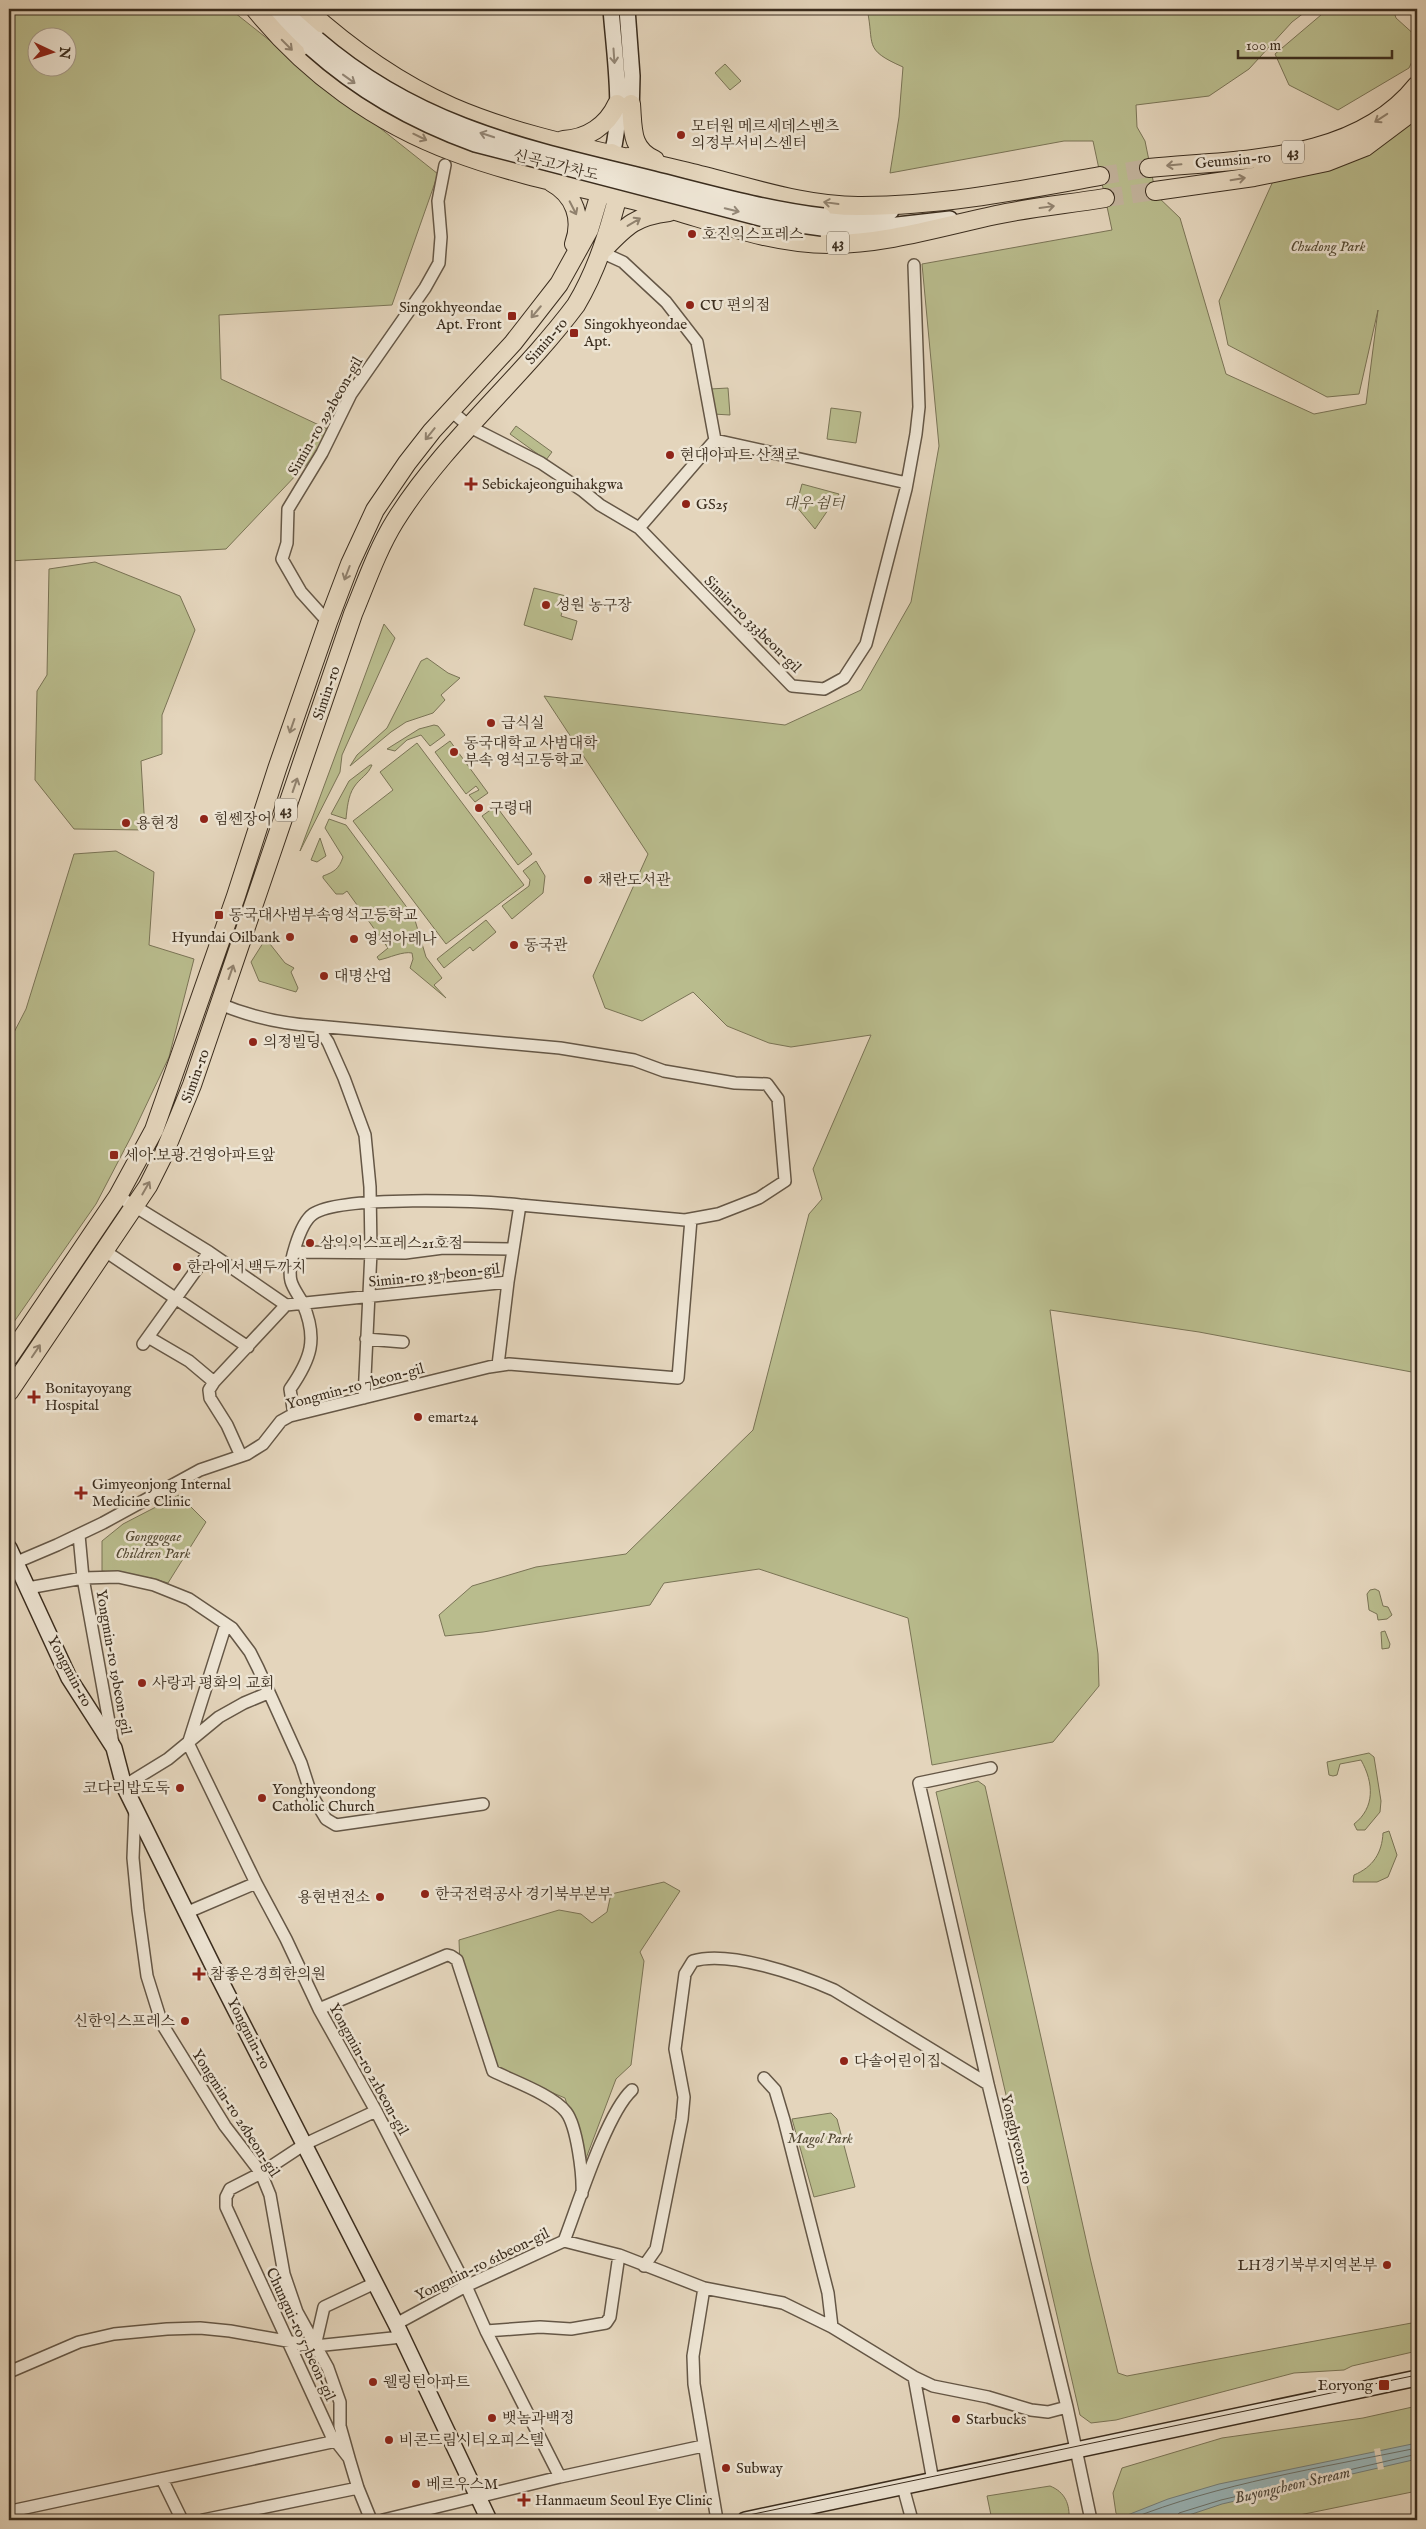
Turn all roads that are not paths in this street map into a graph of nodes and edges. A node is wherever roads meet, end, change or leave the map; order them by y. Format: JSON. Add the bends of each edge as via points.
{"nodes":[{"id":1,"x":255,"y":9,"type":"edge"},
{"id":2,"x":272,"y":9,"type":"edge"},
{"id":3,"x":287,"y":9,"type":"edge"},
{"id":4,"x":306,"y":9,"type":"edge"},
{"id":5,"x":611,"y":9,"type":"edge"},
{"id":6,"x":627,"y":9,"type":"edge"},
{"id":7,"x":314,"y":43,"type":"junction"},
{"id":8,"x":1417,"y":85,"type":"edge"},
{"id":9,"x":624,"y":104,"type":"junction"},
{"id":10,"x":1417,"y":108,"type":"edge"},
{"id":11,"x":553,"y":139,"type":"junction"},
{"id":12,"x":620,"y":155,"type":"junction"},
{"id":13,"x":445,"y":165,"type":"dead end"},
{"id":14,"x":1149,"y":168,"type":"tunnel mouth"},
{"id":15,"x":696,"y":174,"type":"junction"},
{"id":16,"x":1100,"y":176,"type":"tunnel mouth"},
{"id":17,"x":538,"y":177,"type":"junction"},
{"id":18,"x":1053,"y":184,"type":"junction"},
{"id":19,"x":1155,"y":191,"type":"tunnel mouth"},
{"id":20,"x":610,"y":194,"type":"junction"},
{"id":21,"x":1105,"y":198,"type":"tunnel mouth"},
{"id":22,"x":678,"y":211,"type":"junction"},
{"id":23,"x":999,"y":214,"type":"junction"},
{"id":24,"x":823,"y":222,"type":"junction"},
{"id":25,"x":601,"y":252,"type":"junction"},
{"id":26,"x":914,"y":265,"type":"dead end"},
{"id":27,"x":565,"y":273,"type":"junction"},
{"id":28,"x":450,"y":410,"type":"junction"},
{"id":29,"x":470,"y":427,"type":"junction"},
{"id":30,"x":715,"y":440,"type":"junction"},
{"id":31,"x":907,"y":483,"type":"junction"},
{"id":32,"x":639,"y":528,"type":"junction"},
{"id":33,"x":328,"y":622,"type":"junction"},
{"id":34,"x":220,"y":1004,"type":"junction"},
{"id":35,"x":318,"y":1026,"type":"junction"},
{"id":36,"x":118,"y":1196,"type":"junction"},
{"id":37,"x":370,"y":1204,"type":"junction"},
{"id":38,"x":520,"y":1205,"type":"junction"},
{"id":39,"x":135,"y":1206,"type":"junction"},
{"id":40,"x":691,"y":1219,"type":"junction"},
{"id":41,"x":513,"y":1249,"type":"junction"},
{"id":42,"x":105,"y":1251,"type":"junction"},
{"id":43,"x":209,"y":1252,"type":"junction"},
{"id":44,"x":294,"y":1252,"type":"junction"},
{"id":45,"x":371,"y":1252,"type":"junction"},
{"id":46,"x":508,"y":1282,"type":"junction"},
{"id":47,"x":368,"y":1298,"type":"junction"},
{"id":48,"x":175,"y":1299,"type":"junction"},
{"id":49,"x":302,"y":1303,"type":"junction"},
{"id":50,"x":286,"y":1305,"type":"junction"},
{"id":51,"x":366,"y":1339,"type":"junction"},
{"id":52,"x":403,"y":1342,"type":"dead end"},
{"id":53,"x":248,"y":1346,"type":"junction"},
{"id":54,"x":9,"y":1357,"type":"edge"},
{"id":55,"x":498,"y":1365,"type":"junction"},
{"id":56,"x":214,"y":1382,"type":"junction"},
{"id":57,"x":9,"y":1392,"type":"edge"},
{"id":58,"x":364,"y":1398,"type":"junction"},
{"id":59,"x":294,"y":1415,"type":"junction"},
{"id":60,"x":241,"y":1456,"type":"junction"},
{"id":61,"x":78,"y":1535,"type":"junction"},
{"id":62,"x":9,"y":1548,"type":"edge"},
{"id":63,"x":17,"y":1562,"type":"junction"},
{"id":64,"x":83,"y":1578,"type":"junction"},
{"id":65,"x":28,"y":1588,"type":"junction"},
{"id":66,"x":226,"y":1624,"type":"junction"},
{"id":67,"x":268,"y":1693,"type":"junction"},
{"id":68,"x":188,"y":1743,"type":"junction"},
{"id":69,"x":114,"y":1748,"type":"junction"},
{"id":70,"x":991,"y":1768,"type":"dead end"},
{"id":71,"x":124,"y":1786,"type":"junction"},
{"id":72,"x":483,"y":1804,"type":"dead end"},
{"id":73,"x":135,"y":1806,"type":"junction"},
{"id":74,"x":256,"y":1883,"type":"junction"},
{"id":75,"x":188,"y":1912,"type":"junction"},
{"id":76,"x":319,"y":2009,"type":"junction"},
{"id":77,"x":764,"y":2078,"type":"dead end"},
{"id":78,"x":988,"y":2084,"type":"junction"},
{"id":79,"x":632,"y":2090,"type":"dead end"},
{"id":80,"x":376,"y":2111,"type":"junction"},
{"id":81,"x":306,"y":2144,"type":"junction"},
{"id":82,"x":261,"y":2174,"type":"junction"},
{"id":83,"x":582,"y":2194,"type":"junction"},
{"id":84,"x":564,"y":2241,"type":"junction"},
{"id":85,"x":619,"y":2255,"type":"junction"},
{"id":86,"x":644,"y":2266,"type":"junction"},
{"id":87,"x":374,"y":2283,"type":"junction"},
{"id":88,"x":466,"y":2286,"type":"junction"},
{"id":89,"x":704,"y":2288,"type":"junction"},
{"id":90,"x":832,"y":2327,"type":"junction"},
{"id":91,"x":399,"y":2330,"type":"junction"},
{"id":92,"x":486,"y":2331,"type":"junction"},
{"id":93,"x":289,"y":2343,"type":"junction"},
{"id":94,"x":314,"y":2346,"type":"junction"},
{"id":95,"x":9,"y":2372,"type":"edge"},
{"id":96,"x":914,"y":2377,"type":"junction"},
{"id":97,"x":1417,"y":2378,"type":"edge"},
{"id":98,"x":1067,"y":2407,"type":"junction"},
{"id":99,"x":340,"y":2440,"type":"junction"},
{"id":100,"x":703,"y":2446,"type":"junction"},
{"id":101,"x":1075,"y":2451,"type":"junction"},
{"id":102,"x":560,"y":2477,"type":"junction"},
{"id":103,"x":162,"y":2479,"type":"junction"},
{"id":104,"x":932,"y":2481,"type":"junction"},
{"id":105,"x":903,"y":2487,"type":"junction"},
{"id":106,"x":358,"y":2488,"type":"junction"},
{"id":107,"x":479,"y":2497,"type":"junction"},
{"id":108,"x":12,"y":2513,"type":"edge"},
{"id":109,"x":754,"y":2519,"type":"edge"},
{"id":110,"x":182,"y":2520,"type":"edge"},
{"id":111,"x":203,"y":2520,"type":"edge"},
{"id":112,"x":371,"y":2520,"type":"edge"},
{"id":113,"x":382,"y":2520,"type":"edge"},
{"id":114,"x":490,"y":2520,"type":"edge"},
{"id":115,"x":717,"y":2520,"type":"edge"},
{"id":116,"x":912,"y":2520,"type":"edge"},
{"id":117,"x":1091,"y":2520,"type":"edge"}],
"edges":[{"from":1,"to":17,"type":"main road","one_way":true,"via":[[302,60],[366,108],[424,140]]},
{"from":2,"to":7,"type":"street"},
{"from":3,"to":7,"type":"street"},
{"from":4,"to":11,"type":"main road","via":[[367,58],[422,92],[485,120]]},
{"from":5,"to":9,"type":"street","name":"Simin-ro","one_way":true},
{"from":6,"to":9,"type":"street","name":"Simin-ro","via":[[632,76]]},
{"from":7,"to":24,"type":"street","name":"신곡고가차도","bridge":true,"via":[[420,109],[473,131]]},
{"from":8,"to":14,"type":"main road","name":"Geumsin-ro","number":"43","one_way":true,"via":[[1394,110],[1341,139],[1279,155]]},
{"from":9,"to":11,"type":"main road","via":[[595,130],[574,139]]},
{"from":9,"to":12,"type":"street","name":"Simin-ro","via":[[616,136]]},
{"from":9,"to":15,"type":"main road","via":[[639,149],[654,160]]},
{"from":19,"to":10,"type":"main road","name":"Geumsin-ro","number":"43","one_way":true,"via":[[1254,177],[1327,162],[1366,147]]},
{"from":11,"to":12,"type":"main road"},
{"from":12,"to":15,"type":"main road"},
{"from":12,"to":20,"type":"main road","name":"Simin-ro","number":"43"},
{"from":13,"to":33,"type":"street","name":"Simin-ro 292beon-gil","via":[[438,201],[439,263],[351,394],[322,453],[288,509],[287,543],[282,559],[301,592]]},
{"from":18,"to":15,"type":"main road","one_way":true,"via":[[918,203],[861,206],[806,200]]},
{"from":16,"to":18,"type":"main road"},
{"from":17,"to":20,"type":"main road"},
{"from":17,"to":27,"type":"main road","one_way":true,"via":[[560,188],[578,219],[579,228]]},
{"from":18,"to":24,"type":"street","via":[[976,205],[932,204]]},
{"from":20,"to":22,"type":"main road"},
{"from":20,"to":25,"type":"main road","name":"Simin-ro"},
{"from":20,"to":27,"type":"main road","name":"Simin-ro","number":"43"},
{"from":23,"to":21,"type":"main road","number":"43","one_way":true},
{"from":22,"to":23,"type":"main road","number":"43","via":[[778,238],[829,244],[906,236]]},
{"from":25,"to":22,"type":"main road","one_way":true,"via":[[634,221],[651,214]]},
{"from":23,"to":24,"type":"street","via":[[871,228]]},
{"from":25,"to":29,"type":"main road","name":"Simin-ro","number":"43","via":[[576,305]]},
{"from":25,"to":30,"type":"street","via":[[623,262],[666,302],[697,342]]},
{"from":26,"to":31,"type":"street","name":"Simin-ro 333beon-gil","via":[[919,407]]},
{"from":27,"to":28,"type":"main road","name":"Simin-ro","number":"43","one_way":true,"via":[[513,343]]},
{"from":28,"to":29,"type":"street","name":"Simin-ro 333beon-gil"},
{"from":28,"to":33,"type":"main road","name":"Simin-ro","number":"43","one_way":true,"via":[[407,463],[376,510],[350,564]]},
{"from":29,"to":32,"type":"street","name":"Simin-ro 333beon-gil","via":[[541,463]]},
{"from":34,"to":29,"type":"main road","name":"Simin-ro","number":"43","one_way":true,"via":[[372,568],[395,521],[410,499]]},
{"from":30,"to":31,"type":"street"},
{"from":30,"to":32,"type":"street"},
{"from":31,"to":32,"type":"street","name":"Simin-ro 333beon-gil","via":[[866,644],[844,678],[824,689],[792,686]]},
{"from":33,"to":36,"type":"main road","name":"Simin-ro","number":"43","one_way":true,"via":[[166,1096],[141,1156]]},
{"from":34,"to":35,"type":"street","via":[[268,1019]]},
{"from":39,"to":34,"type":"main road","name":"Simin-ro","number":"43","one_way":true,"via":[[176,1126]]},
{"from":35,"to":37,"type":"street","via":[[362,1122],[368,1152]]},
{"from":35,"to":40,"type":"street","via":[[560,1048],[634,1060],[664,1070],[735,1083],[767,1084],[778,1100],[785,1181],[759,1198],[718,1214]]},
{"from":36,"to":39,"type":"street"},
{"from":36,"to":54,"type":"main road","name":"Simin-ro","number":"43"},
{"from":37,"to":38,"type":"street","via":[[476,1201]]},
{"from":37,"to":44,"type":"street","via":[[330,1207],[312,1214],[303,1226]]},
{"from":37,"to":45,"type":"street"},
{"from":38,"to":40,"type":"street"},
{"from":38,"to":41,"type":"street","name":"Simin-ro 387beon-gil"},
{"from":39,"to":42,"type":"main road","name":"Simin-ro","number":"43"},
{"from":39,"to":43,"type":"street"},
{"from":40,"to":55,"type":"street","name":"Yongmin-ro 7beon-gil","via":[[678,1378]]},
{"from":41,"to":45,"type":"street"},
{"from":41,"to":46,"type":"street","name":"Simin-ro 387beon-gil"},
{"from":42,"to":48,"type":"street"},
{"from":57,"to":42,"type":"main road","name":"Simin-ro","number":"43","one_way":true},
{"from":43,"to":48,"type":"street"},
{"from":43,"to":50,"type":"street"},
{"from":44,"to":45,"type":"street"},
{"from":44,"to":49,"type":"street","via":[[291,1281]]},
{"from":45,"to":47,"type":"street"},
{"from":46,"to":47,"type":"street","name":"Simin-ro 387beon-gil"},
{"from":46,"to":55,"type":"street"},
{"from":47,"to":49,"type":"street","name":"Simin-ro 387beon-gil"},
{"from":47,"to":51,"type":"street"},
{"from":48,"to":53,"type":"street"},
{"from":48,"to":56,"type":"street","via":[[146,1341],[189,1361]]},
{"from":49,"to":50,"type":"street","name":"Simin-ro 387beon-gil"},
{"from":49,"to":59,"type":"street","via":[[312,1339],[307,1361],[290,1388]]},
{"from":50,"to":53,"type":"street"},
{"from":51,"to":52,"type":"street"},
{"from":51,"to":58,"type":"street"},
{"from":53,"to":56,"type":"street"},
{"from":55,"to":58,"type":"street","name":"Yongmin-ro 7beon-gil"},
{"from":56,"to":60,"type":"street","via":[[209,1390],[210,1398]]},
{"from":58,"to":59,"type":"street","name":"Yongmin-ro 7beon-gil"},
{"from":59,"to":60,"type":"street","name":"Yongmin-ro 7beon-gil","via":[[281,1421],[263,1444]]},
{"from":60,"to":61,"type":"street","name":"Yongmin-ro 7beon-gil","via":[[193,1474]]},
{"from":61,"to":63,"type":"street","name":"Yongmin-ro 7beon-gil"},
{"from":61,"to":64,"type":"street"},
{"from":62,"to":63,"type":"street","name":"Yongmin-ro"},
{"from":63,"to":65,"type":"street","name":"Yongmin-ro"},
{"from":64,"to":65,"type":"street"},
{"from":64,"to":66,"type":"street","name":"Yongmin-ro 19beon-gil","via":[[118,1576],[154,1585],[189,1599]]},
{"from":64,"to":69,"type":"street","name":"Yongmin-ro 19beon-gil"},
{"from":65,"to":69,"type":"street","name":"Yongmin-ro","via":[[69,1678]]},
{"from":66,"to":67,"type":"street","name":"Yongmin-ro 19beon-gil","via":[[250,1652]]},
{"from":66,"to":68,"type":"street"},
{"from":67,"to":68,"type":"street","via":[[219,1717]]},
{"from":67,"to":72,"type":"street","name":"Yongmin-ro 19beon-gil","via":[[301,1763],[311,1794],[326,1820],[336,1825]]},
{"from":68,"to":71,"type":"street"},
{"from":68,"to":74,"type":"street","name":"Yongmin-ro 21beon-gil"},
{"from":69,"to":71,"type":"street","name":"Yongmin-ro"},
{"from":70,"to":78,"type":"street","name":"Yonghyeon-ro","via":[[919,1783]]},
{"from":71,"to":73,"type":"street","name":"Yongmin-ro"},
{"from":73,"to":75,"type":"street","name":"Yongmin-ro"},
{"from":73,"to":82,"type":"street","name":"Yongmin-ro 26beon-gil","via":[[133,1858],[138,1910],[147,1976],[162,2024],[225,2126]]},
{"from":74,"to":75,"type":"street"},
{"from":74,"to":76,"type":"street","name":"Yongmin-ro 21beon-gil"},
{"from":75,"to":81,"type":"street","name":"Yongmin-ro"},
{"from":76,"to":80,"type":"street","name":"Yongmin-ro 21beon-gil"},
{"from":76,"to":83,"type":"street","via":[[430,1962],[451,1956],[457,1960],[493,2071],[556,2102],[567,2113],[581,2160]]},
{"from":77,"to":90,"type":"street","via":[[775,2090],[784,2120],[828,2293]]},
{"from":78,"to":86,"type":"street","via":[[822,1985],[751,1964],[703,1958],[692,1961],[685,1974],[675,2049],[684,2097],[682,2119],[656,2249]]},
{"from":78,"to":98,"type":"street","name":"Yonghyeon-ro"},
{"from":79,"to":83,"type":"street","via":[[622,2099]]},
{"from":80,"to":81,"type":"street"},
{"from":80,"to":88,"type":"street","name":"Yongmin-ro 21beon-gil"},
{"from":81,"to":82,"type":"street"},
{"from":81,"to":87,"type":"street","name":"Yongmin-ro"},
{"from":82,"to":93,"type":"street","name":"Chungui-ro 57beon-gil","via":[[230,2189],[226,2207]]},
{"from":82,"to":94,"type":"street","name":"Yongmin-ro 26beon-gil","via":[[270,2195],[284,2274],[297,2312]]},
{"from":83,"to":84,"type":"street"},
{"from":84,"to":85,"type":"street","name":"Yongmin-ro 61beon-gil"},
{"from":84,"to":88,"type":"street","name":"Yongmin-ro 61beon-gil"},
{"from":85,"to":86,"type":"street","name":"Yongmin-ro 61beon-gil"},
{"from":85,"to":92,"type":"street","via":[[610,2318],[606,2323],[571,2329],[540,2327]]},
{"from":86,"to":89,"type":"street","name":"Yongmin-ro 61beon-gil"},
{"from":87,"to":91,"type":"street","name":"Yongmin-ro"},
{"from":87,"to":94,"type":"street","via":[[324,2307]]},
{"from":88,"to":91,"type":"street","name":"Yongmin-ro 61beon-gil"},
{"from":88,"to":92,"type":"street","name":"Yongmin-ro 21beon-gil"},
{"from":89,"to":90,"type":"street","name":"Yongmin-ro 61beon-gil","via":[[783,2303]]},
{"from":89,"to":100,"type":"street","via":[[694,2356],[694,2384]]},
{"from":90,"to":96,"type":"street","name":"Yongmin-ro 61beon-gil"},
{"from":91,"to":94,"type":"street"},
{"from":91,"to":107,"type":"street","name":"Yongmin-ro"},
{"from":92,"to":102,"type":"street","name":"Yongmin-ro 21beon-gil"},
{"from":93,"to":94,"type":"street"},
{"from":93,"to":95,"type":"street","via":[[266,2336],[200,2328],[114,2334],[79,2342]]},
{"from":93,"to":99,"type":"street","name":"Chungui-ro 57beon-gil"},
{"from":94,"to":99,"type":"street","name":"Yongmin-ro 26beon-gil","via":[[328,2368],[340,2402]]},
{"from":96,"to":98,"type":"street","name":"Yongmin-ro 61beon-gil","via":[[932,2386],[988,2397],[1031,2410],[1048,2412]]},
{"from":96,"to":104,"type":"street"},
{"from":97,"to":101,"type":"street"},
{"from":98,"to":101,"type":"street","name":"Yonghyeon-ro"},
{"from":99,"to":103,"type":"street"},
{"from":99,"to":106,"type":"street","name":"Chungui-ro 57beon-gil"},
{"from":100,"to":102,"type":"street"},
{"from":100,"to":115,"type":"street"},
{"from":101,"to":104,"type":"street"},
{"from":101,"to":117,"type":"street","name":"Yonghyeon-ro"},
{"from":102,"to":107,"type":"street"},
{"from":103,"to":108,"type":"street"},
{"from":103,"to":110,"type":"street"},
{"from":104,"to":105,"type":"street"},
{"from":105,"to":109,"type":"street"},
{"from":105,"to":116,"type":"street"},
{"from":106,"to":111,"type":"street"},
{"from":106,"to":112,"type":"street","name":"Chungui-ro 57beon-gil"},
{"from":107,"to":113,"type":"street"},
{"from":107,"to":114,"type":"street","name":"Yongmin-ro"}]}
